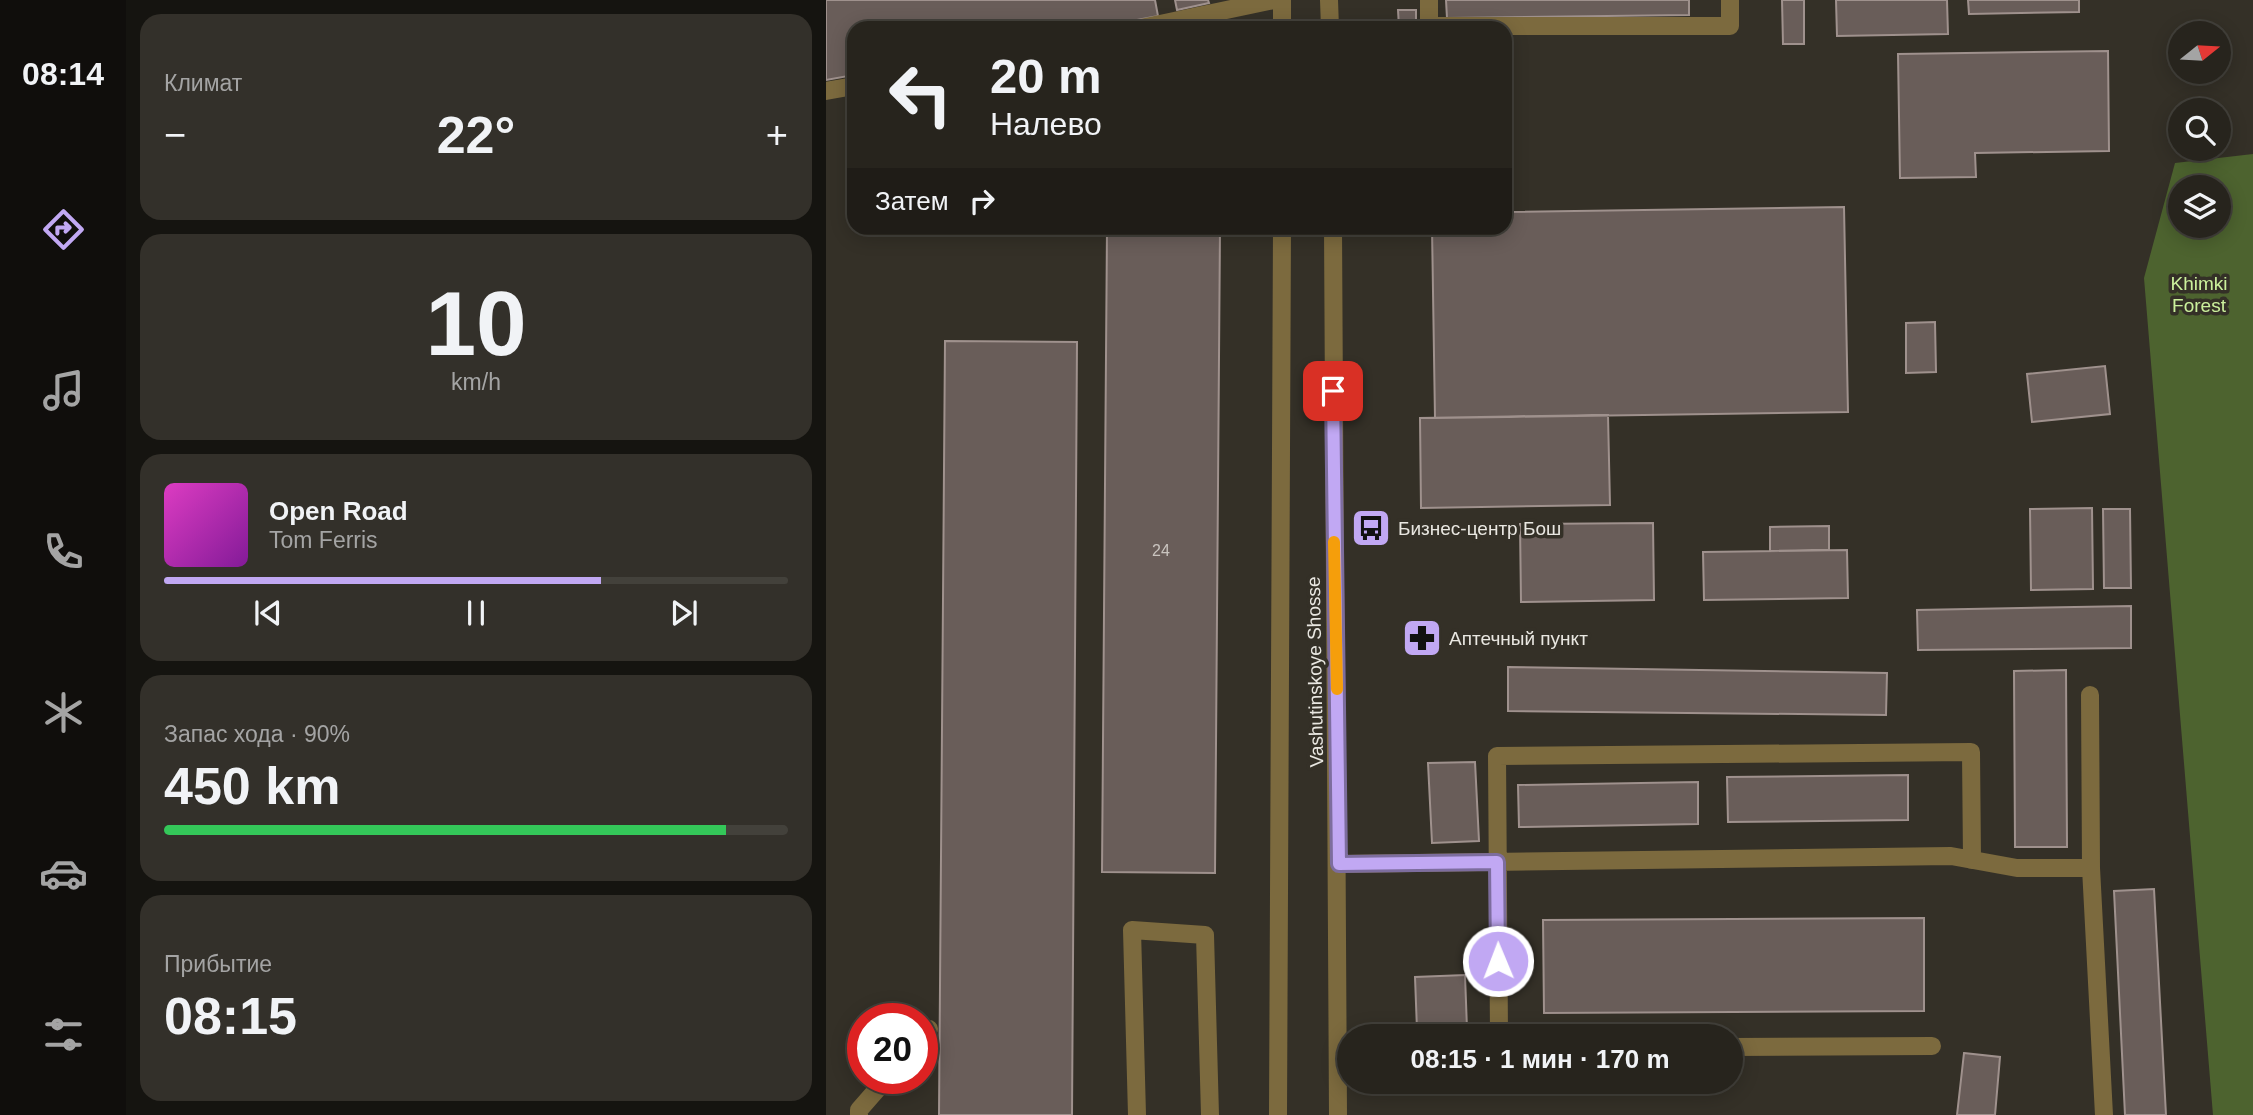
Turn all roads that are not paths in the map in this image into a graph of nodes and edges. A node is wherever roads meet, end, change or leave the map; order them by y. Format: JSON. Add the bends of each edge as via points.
{"nodes":[{"id":1,"x":1275,"y":0,"type":"edge"},
{"id":2,"x":1282,"y":0,"type":"edge"},
{"id":3,"x":1329,"y":0,"type":"edge"},
{"id":4,"x":1429,"y":0,"type":"edge"},
{"id":5,"x":1730,"y":0,"type":"edge"},
{"id":6,"x":1174,"y":21,"type":"edge"},
{"id":7,"x":1282,"y":21,"type":"edge"},
{"id":8,"x":1330,"y":21,"type":"edge"},
{"id":9,"x":1429,"y":21,"type":"edge"},
{"id":10,"x":1512,"y":26,"type":"edge"},
{"id":11,"x":847,"y":87,"type":"edge"},
{"id":12,"x":826,"y":91,"type":"edge"},
{"id":13,"x":1282,"y":235,"type":"edge"},
{"id":14,"x":1333,"y":235,"type":"edge"},
{"id":15,"x":2090,"y":695,"type":"dead end"},
{"id":16,"x":1972,"y":860,"type":"junction"},
{"id":17,"x":1497,"y":862,"type":"junction"},
{"id":18,"x":1339,"y":864,"type":"junction"},
{"id":19,"x":2091,"y":868,"type":"junction"},
{"id":20,"x":1499,"y":1024,"type":"edge"},
{"id":21,"x":1931,"y":1046,"type":"dead end"},
{"id":22,"x":1743,"y":1047,"type":"edge"},
{"id":23,"x":873,"y":1094,"type":"edge"},
{"id":24,"x":859,"y":1115,"type":"edge"},
{"id":25,"x":1137,"y":1115,"type":"edge"},
{"id":26,"x":1210,"y":1115,"type":"edge"},
{"id":27,"x":1278,"y":1115,"type":"edge"},
{"id":28,"x":1338,"y":1115,"type":"edge"},
{"id":29,"x":2104,"y":1115,"type":"edge"}],
"edges":[{"from":1,"to":6,"type":"street"},
{"from":2,"to":7,"type":"street"},
{"from":3,"to":8,"type":"street"},
{"from":4,"to":9,"type":"street"},
{"from":5,"to":10,"type":"street","via":[[1730,26]]},
{"from":11,"to":12,"type":"street"},
{"from":13,"to":27,"type":"street"},
{"from":14,"to":18,"type":"street","name":"Vashutinskoye Shosse"},
{"from":15,"to":19,"type":"street"},
{"from":16,"to":17,"type":"street","via":[[1951,856]]},
{"from":16,"to":17,"type":"street","via":[[1971,752],[1957,752],[1497,756]]},
{"from":16,"to":19,"type":"street","via":[[2017,868]]},
{"from":17,"to":18,"type":"street"},
{"from":17,"to":20,"type":"street"},
{"from":18,"to":28,"type":"street","name":"Vashutinskoye Shosse"},
{"from":19,"to":29,"type":"street"},
{"from":21,"to":22,"type":"street"},
{"from":23,"to":24,"type":"street"},
{"from":25,"to":26,"type":"street","via":[[1132,930],[1205,935]]}]}
